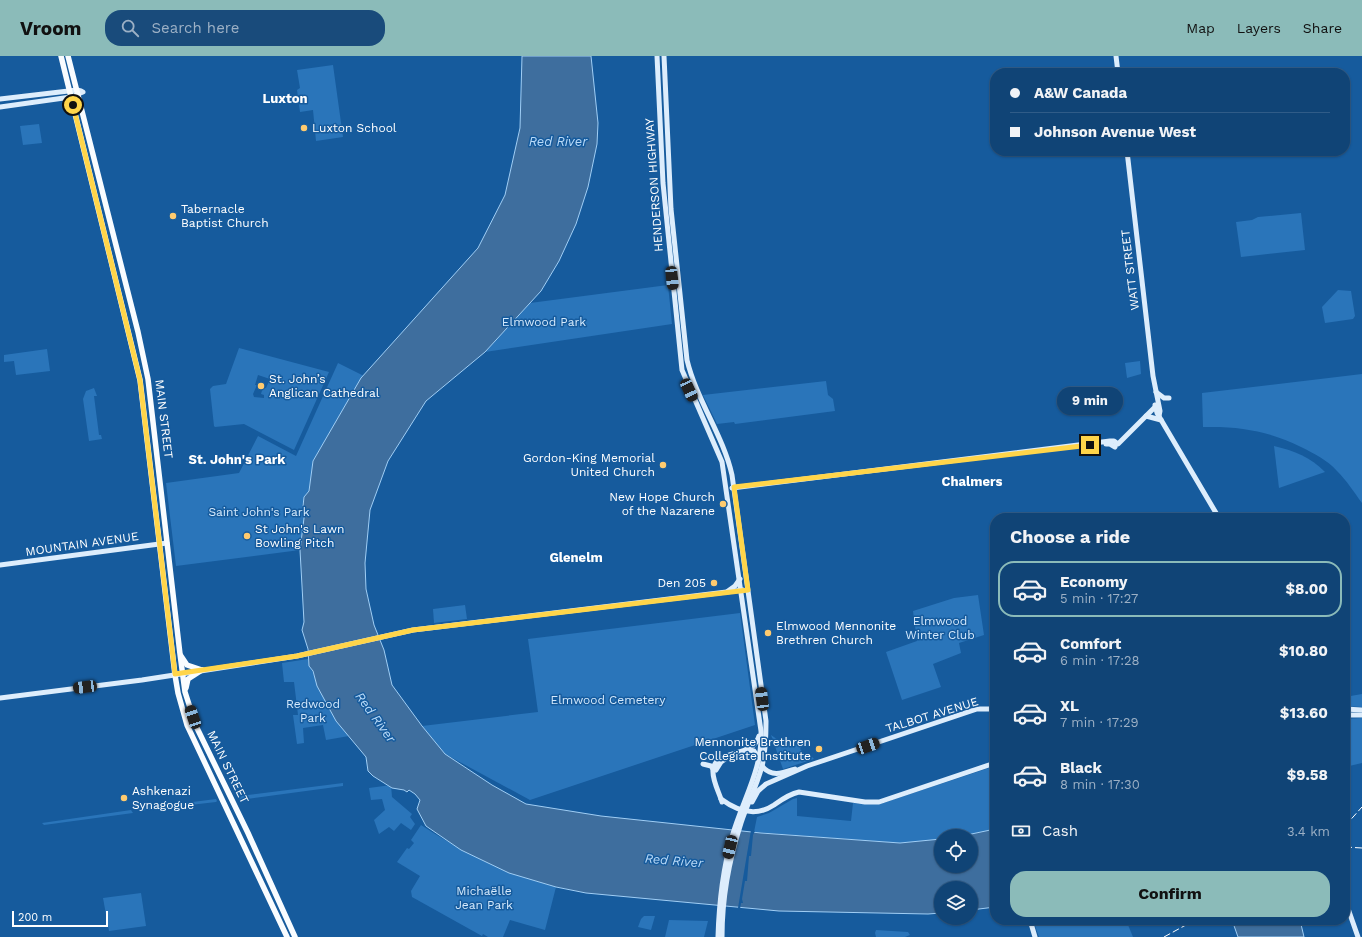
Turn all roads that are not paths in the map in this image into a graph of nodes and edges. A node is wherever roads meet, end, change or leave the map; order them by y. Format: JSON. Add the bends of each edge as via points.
{"nodes":[{"id":1,"x":61,"y":56,"type":"edge"},
{"id":2,"x":68,"y":56,"type":"edge"},
{"id":3,"x":657,"y":56,"type":"edge"},
{"id":4,"x":664,"y":56,"type":"edge"},
{"id":5,"x":1116,"y":56,"type":"edge"},
{"id":6,"x":1117,"y":68,"type":"edge"},
{"id":7,"x":78,"y":93,"type":"junction"},
{"id":8,"x":70,"y":94,"type":"junction"},
{"id":9,"x":0,"y":99,"type":"edge"},
{"id":10,"x":0,"y":107,"type":"edge"},
{"id":11,"x":1128,"y":156,"type":"edge"},
{"id":12,"x":1154,"y":386,"type":"junction"},
{"id":13,"x":1156,"y":392,"type":"junction"},
{"id":14,"x":1169,"y":398,"type":"dead end"},
{"id":15,"x":1157,"y":407,"type":"junction"},
{"id":16,"x":1148,"y":415,"type":"junction"},
{"id":17,"x":1160,"y":418,"type":"junction"},
{"id":18,"x":734,"y":487,"type":"junction"},
{"id":19,"x":727,"y":488,"type":"junction"},
{"id":20,"x":1216,"y":513,"type":"edge"},
{"id":21,"x":167,"y":543,"type":"junction"},
{"id":22,"x":160,"y":544,"type":"junction"},
{"id":23,"x":0,"y":565,"type":"edge"},
{"id":24,"x":740,"y":579,"type":"junction"},
{"id":25,"x":748,"y":590,"type":"junction"},
{"id":26,"x":741,"y":591,"type":"junction"},
{"id":27,"x":726,"y":593,"type":"junction"},
{"id":28,"x":180,"y":654,"type":"junction"},
{"id":29,"x":202,"y":670,"type":"junction"},
{"id":30,"x":183,"y":673,"type":"junction"},
{"id":31,"x":175,"y":674,"type":"junction"},
{"id":32,"x":185,"y":692,"type":"junction"},
{"id":33,"x":0,"y":698,"type":"edge"},
{"id":34,"x":761,"y":707,"type":"junction"},
{"id":35,"x":990,"y":709,"type":"edge"},
{"id":36,"x":1350,"y":709,"type":"edge"},
{"id":37,"x":1362,"y":710,"type":"edge"},
{"id":38,"x":1350,"y":715,"type":"edge"},
{"id":39,"x":1362,"y":715,"type":"edge"},
{"id":40,"x":761,"y":731,"type":"junction"},
{"id":41,"x":744,"y":750,"type":"junction"},
{"id":42,"x":732,"y":755,"type":"junction"},
{"id":43,"x":760,"y":762,"type":"junction"},
{"id":44,"x":703,"y":764,"type":"dead end"},
{"id":45,"x":990,"y":765,"type":"edge"},
{"id":46,"x":808,"y":766,"type":"junction"},
{"id":47,"x":713,"y":770,"type":"junction"},
{"id":48,"x":714,"y":779,"type":"junction"},
{"id":49,"x":752,"y":797,"type":"junction"},
{"id":50,"x":1350,"y":914,"type":"edge"},
{"id":51,"x":1031,"y":925,"type":"edge"},
{"id":52,"x":287,"y":937,"type":"edge"},
{"id":53,"x":295,"y":937,"type":"edge"},
{"id":54,"x":718,"y":937,"type":"edge"},
{"id":55,"x":722,"y":937,"type":"edge"},
{"id":56,"x":1035,"y":937,"type":"edge"},
{"id":57,"x":1358,"y":937,"type":"edge"}],
"edges":[{"from":1,"to":8,"type":"main road","name":"MAIN STREET"},
{"from":2,"to":7,"type":"main road","name":"MAIN STREET"},
{"from":3,"to":19,"type":"main road","name":"HENDERSON HIGHWAY","via":[[664,198],[682,370],[722,462]]},
{"from":4,"to":18,"type":"main road","name":"HENDERSON HIGHWAY","via":[[671,209],[687,360],[694,386],[728,460]]},
{"from":5,"to":6,"type":"main road"},
{"from":7,"to":8,"type":"main road"},
{"from":7,"to":21,"type":"main road","name":"MAIN STREET","via":[[148,379]]},
{"from":8,"to":9,"type":"main road"},
{"from":8,"to":10,"type":"main road"},
{"from":8,"to":22,"type":"main road","name":"MAIN STREET","via":[[140,380]]},
{"from":11,"to":12,"type":"main road","name":"WATT STREET"},
{"from":12,"to":13,"type":"main road","name":"WATT STREET"},
{"from":12,"to":15,"type":"main road","name":"WATT STREET"},
{"from":13,"to":14,"type":"main road","via":[[1164,398]]},
{"from":13,"to":15,"type":"main road","name":"WATT STREET"},
{"from":15,"to":16,"type":"main road"},
{"from":15,"to":17,"type":"main road","name":"WATT STREET"},
{"from":16,"to":17,"type":"main road"},
{"from":16,"to":18,"type":"main road","via":[[1117,446],[1095,444]]},
{"from":17,"to":20,"type":"main road","name":"WATT STREET"},
{"from":18,"to":19,"type":"main road"},
{"from":18,"to":25,"type":"main road","name":"HENDERSON HIGHWAY"},
{"from":19,"to":24,"type":"main road","name":"HENDERSON HIGHWAY"},
{"from":21,"to":22,"type":"main road","name":"MOUNTAIN AVENUE"},
{"from":21,"to":28,"type":"main road","name":"MAIN STREET"},
{"from":22,"to":23,"type":"main road","name":"MOUNTAIN AVENUE"},
{"from":22,"to":31,"type":"main road","name":"MAIN STREET"},
{"from":24,"to":26,"type":"main road","name":"HENDERSON HIGHWAY"},
{"from":24,"to":27,"type":"main road"},
{"from":25,"to":26,"type":"main road"},
{"from":25,"to":34,"type":"main road","name":"HENDERSON HIGHWAY"},
{"from":26,"to":27,"type":"main road"},
{"from":26,"to":34,"type":"main road","name":"HENDERSON HIGHWAY"},
{"from":27,"to":29,"type":"main road","via":[[418,630],[297,656]]},
{"from":28,"to":29,"type":"main road","via":[[187,665]]},
{"from":28,"to":30,"type":"main road","name":"MAIN STREET"},
{"from":29,"to":30,"type":"main road"},
{"from":29,"to":32,"type":"main road","via":[[188,679]]},
{"from":30,"to":31,"type":"main road"},
{"from":30,"to":32,"type":"main road","name":"MAIN STREET"},
{"from":31,"to":33,"type":"main road"},
{"from":31,"to":52,"type":"main road","name":"MAIN STREET","via":[[187,725]]},
{"from":32,"to":53,"type":"main road","name":"MAIN STREET","via":[[196,726]]},
{"from":34,"to":40,"type":"main road"},
{"from":34,"to":43,"type":"main road","via":[[766,737]]},
{"from":35,"to":46,"type":"main road","name":"TALBOT AVENUE","via":[[977,709]]},
{"from":36,"to":37,"type":"main road"},
{"from":38,"to":39,"type":"main road"},
{"from":40,"to":41,"type":"main road","via":[[756,744]]},
{"from":40,"to":43,"type":"main road"},
{"from":41,"to":42,"type":"main road"},
{"from":41,"to":43,"type":"main road","via":[[754,752]]},
{"from":42,"to":47,"type":"main road","via":[[720,757]]},
{"from":42,"to":48,"type":"main road","via":[[719,764]]},
{"from":43,"to":46,"type":"main road","via":[[768,772],[774,774]]},
{"from":43,"to":49,"type":"main road"},
{"from":43,"to":54,"type":"main road","via":[[732,836],[720,899]]},
{"from":44,"to":47,"type":"main road"},
{"from":45,"to":48,"type":"main road","via":[[879,802],[801,792],[793,793],[757,812],[735,808],[722,799]]},
{"from":46,"to":49,"type":"main road","via":[[766,784]]},
{"from":47,"to":48,"type":"main road"},
{"from":49,"to":55,"type":"main road","via":[[740,824],[728,876]]},
{"from":50,"to":57,"type":"main road"},
{"from":51,"to":56,"type":"main road"}]}
